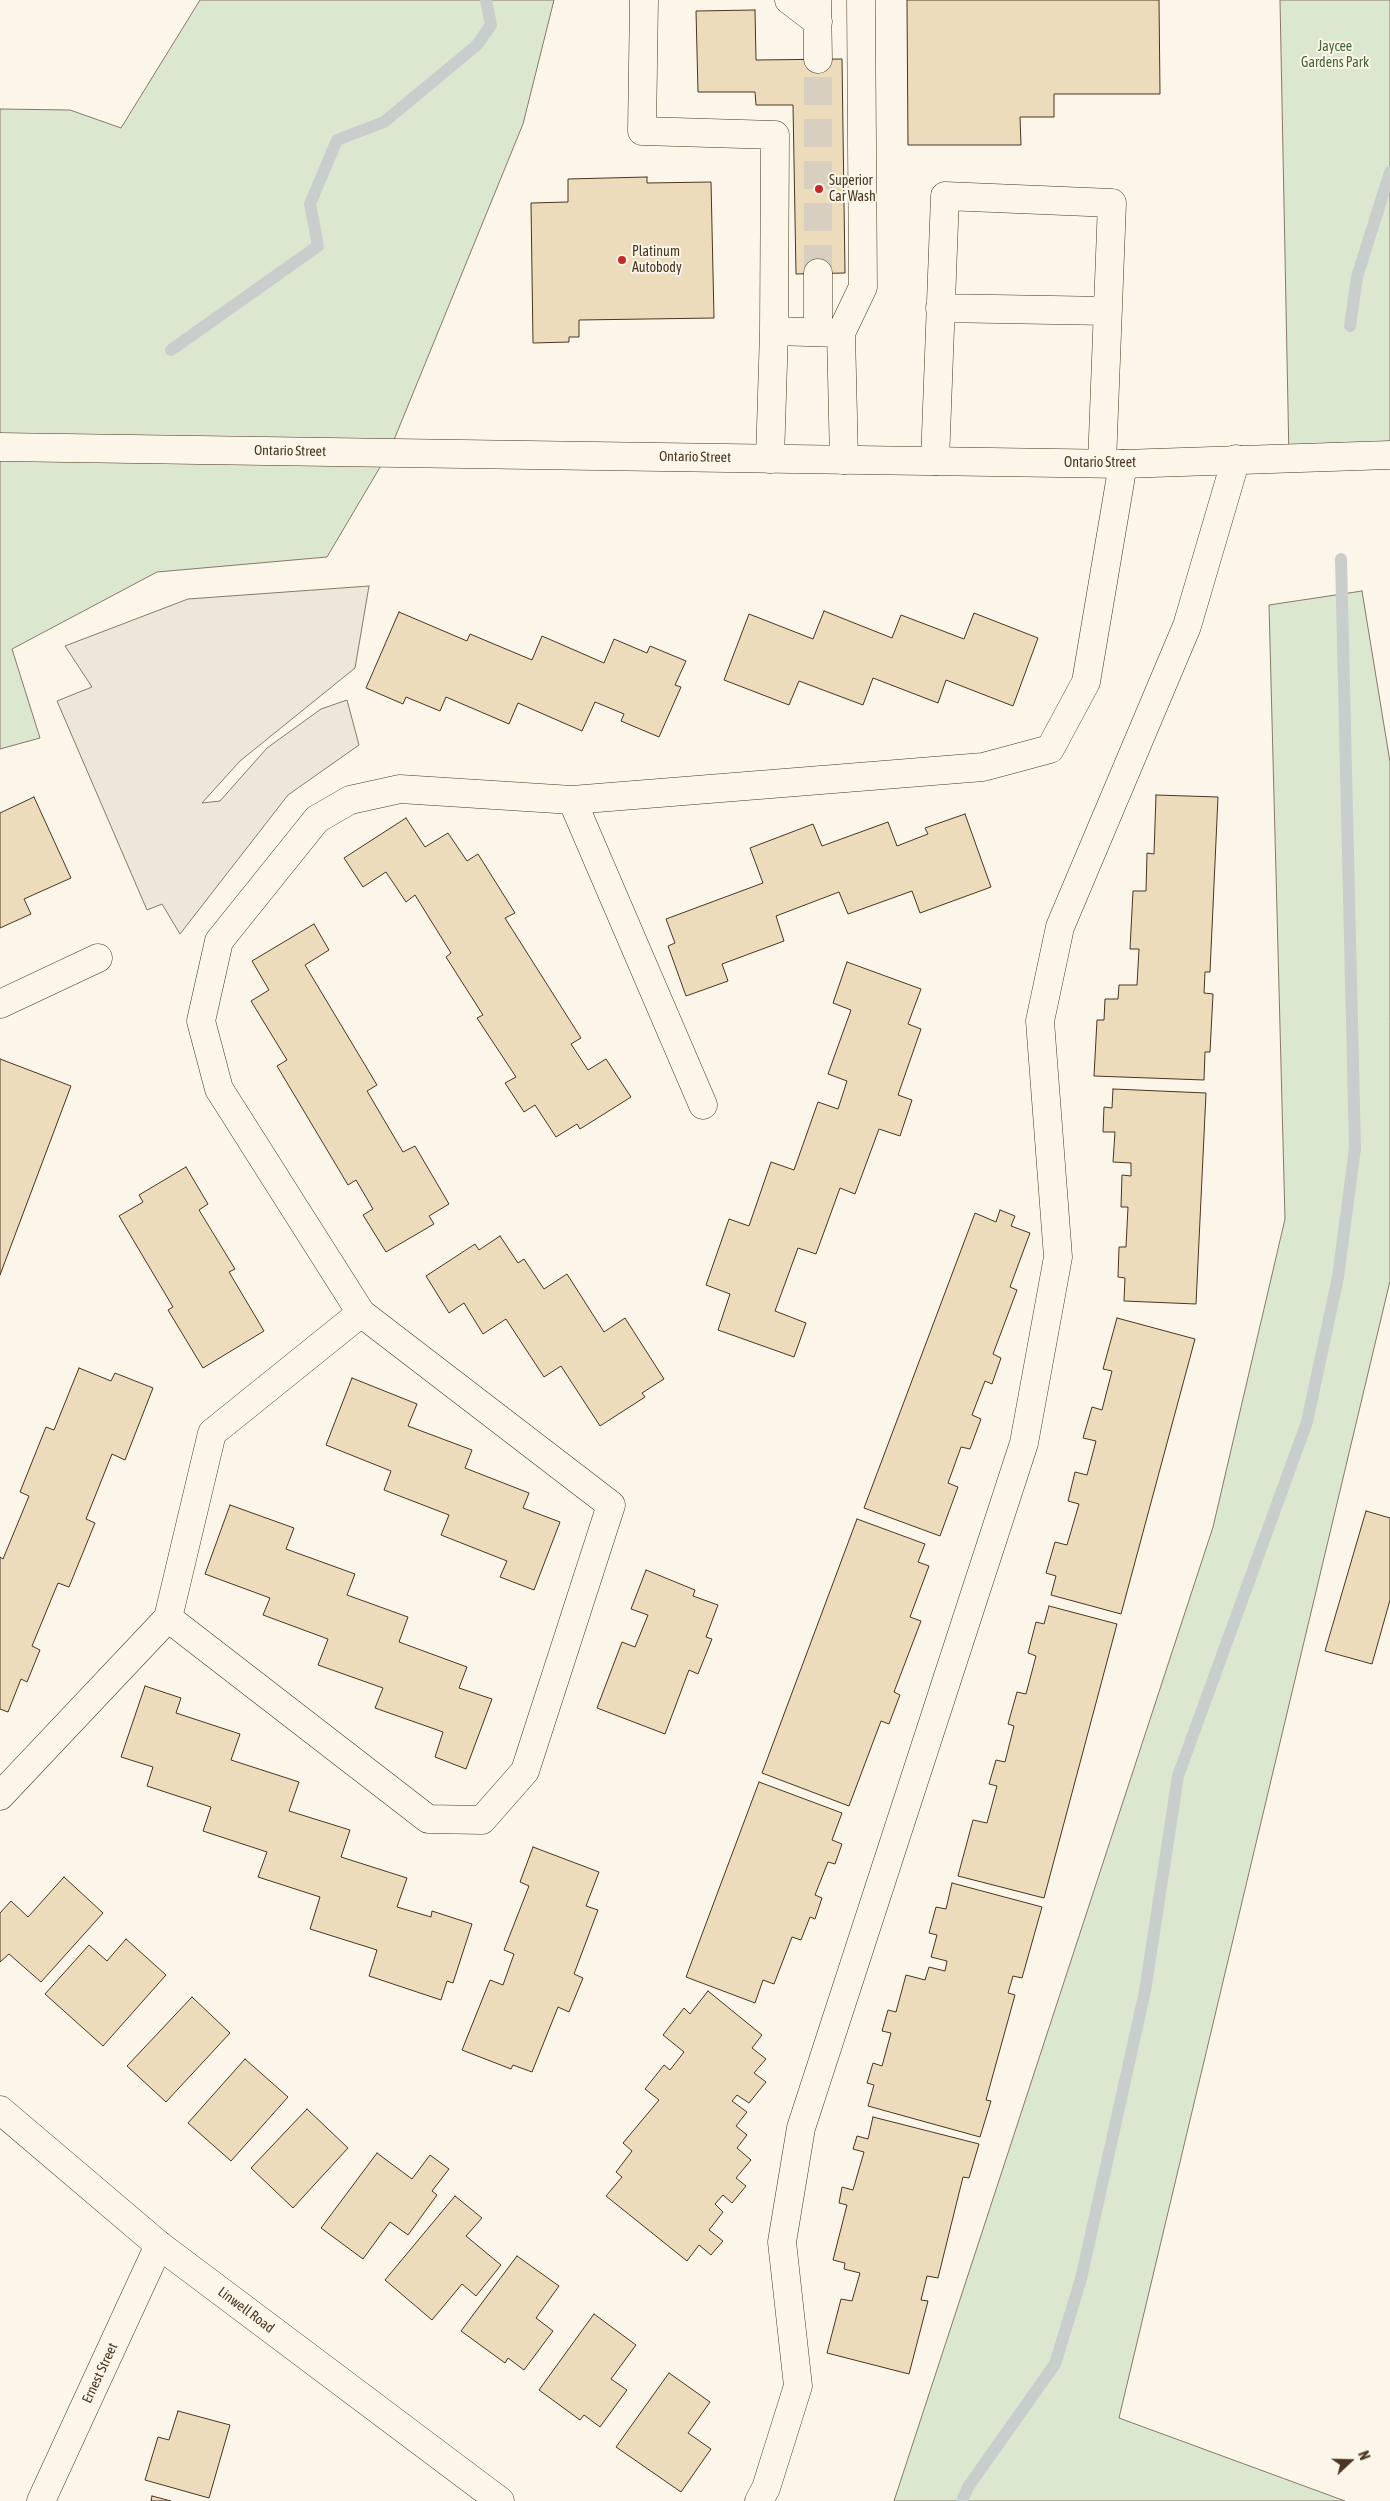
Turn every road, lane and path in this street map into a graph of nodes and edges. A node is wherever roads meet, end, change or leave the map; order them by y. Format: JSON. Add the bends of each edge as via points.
{"nodes":[{"id":1,"x":644,"y":0,"type":"edge"},
{"id":2,"x":788,"y":0,"type":"edge"},
{"id":3,"x":861,"y":0,"type":"edge"},
{"id":4,"x":818,"y":11,"type":"edge"},
{"id":5,"x":818,"y":59,"type":"tunnel mouth"},
{"id":6,"x":818,"y":273,"type":"tunnel mouth"},
{"id":7,"x":940,"y":308,"type":"junction"},
{"id":8,"x":1108,"y":311,"type":"junction"},
{"id":9,"x":774,"y":331,"type":"junction"},
{"id":10,"x":830,"y":333,"type":"junction"},
{"id":11,"x":0,"y":447,"type":"edge"},
{"id":12,"x":1390,"y":455,"type":"edge"},
{"id":13,"x":770,"y":459,"type":"junction"},
{"id":14,"x":1236,"y":459,"type":"junction"},
{"id":15,"x":844,"y":460,"type":"junction"},
{"id":16,"x":934,"y":461,"type":"junction"},
{"id":17,"x":1113,"y":464,"type":"junction"},
{"id":18,"x":572,"y":800,"type":"junction"},
{"id":19,"x":98,"y":958,"type":"dead end"},
{"id":20,"x":0,"y":1004,"type":"edge"},
{"id":21,"x":703,"y":1105,"type":"dead end"},
{"id":22,"x":361,"y":1313,"type":"junction"},
{"id":23,"x":168,"y":1618,"type":"junction"},
{"id":24,"x":0,"y":1796,"type":"edge"},
{"id":25,"x":0,"y":2110,"type":"edge"},
{"id":26,"x":159,"y":2245,"type":"junction"},
{"id":27,"x":41,"y":2501,"type":"edge"},
{"id":28,"x":500,"y":2501,"type":"edge"},
{"id":29,"x":759,"y":2501,"type":"edge"}],
"edges":[{"from":1,"to":9,"type":"main road","via":[[642,131],[775,135]]},
{"from":2,"to":4,"type":"main road"},
{"from":3,"to":10,"type":"main road","via":[[863,287]]},
{"from":4,"to":5,"type":"main road"},
{"from":6,"to":10,"type":"main road"},
{"from":7,"to":8,"type":"main road"},
{"from":7,"to":8,"type":"main road","via":[[944,196],[1112,203]]},
{"from":7,"to":16,"type":"main road"},
{"from":8,"to":17,"type":"main road"},
{"from":9,"to":10,"type":"main road"},
{"from":9,"to":13,"type":"main road"},
{"from":10,"to":15,"type":"main road"},
{"from":11,"to":13,"type":"main road","name":"Ontario Street"},
{"from":12,"to":14,"type":"main road","name":"Ontario Street"},
{"from":13,"to":15,"type":"main road","name":"Ontario Street"},
{"from":14,"to":17,"type":"main road","name":"Ontario Street"},
{"from":14,"to":29,"type":"main road","via":[[1187,626],[1060,927],[1040,1021],[1058,1257],[1024,1443],[801,2128],[782,2242],[798,2386]]},
{"from":15,"to":16,"type":"main road","name":"Ontario Street"},
{"from":16,"to":17,"type":"main road","name":"Ontario Street"},
{"from":17,"to":18,"type":"main road","via":[[1086,682],[1050,749],[983,767]]},
{"from":18,"to":21,"type":"main road"},
{"from":18,"to":22,"type":"main road","via":[[400,789],[350,800],[316,819],[219,941],[201,1021],[219,1089]]},
{"from":19,"to":20,"type":"main road"},
{"from":22,"to":23,"type":"main road","via":[[212,1433]]},
{"from":22,"to":23,"type":"main road","via":[[611,1505],[525,1771],[482,1820],[428,1819]]},
{"from":23,"to":24,"type":"main road"},
{"from":25,"to":26,"type":"main road","name":"Linwell Road"},
{"from":26,"to":27,"type":"main road","name":"Ernest Street"},
{"from":26,"to":28,"type":"main road","name":"Linwell Road"}]}
